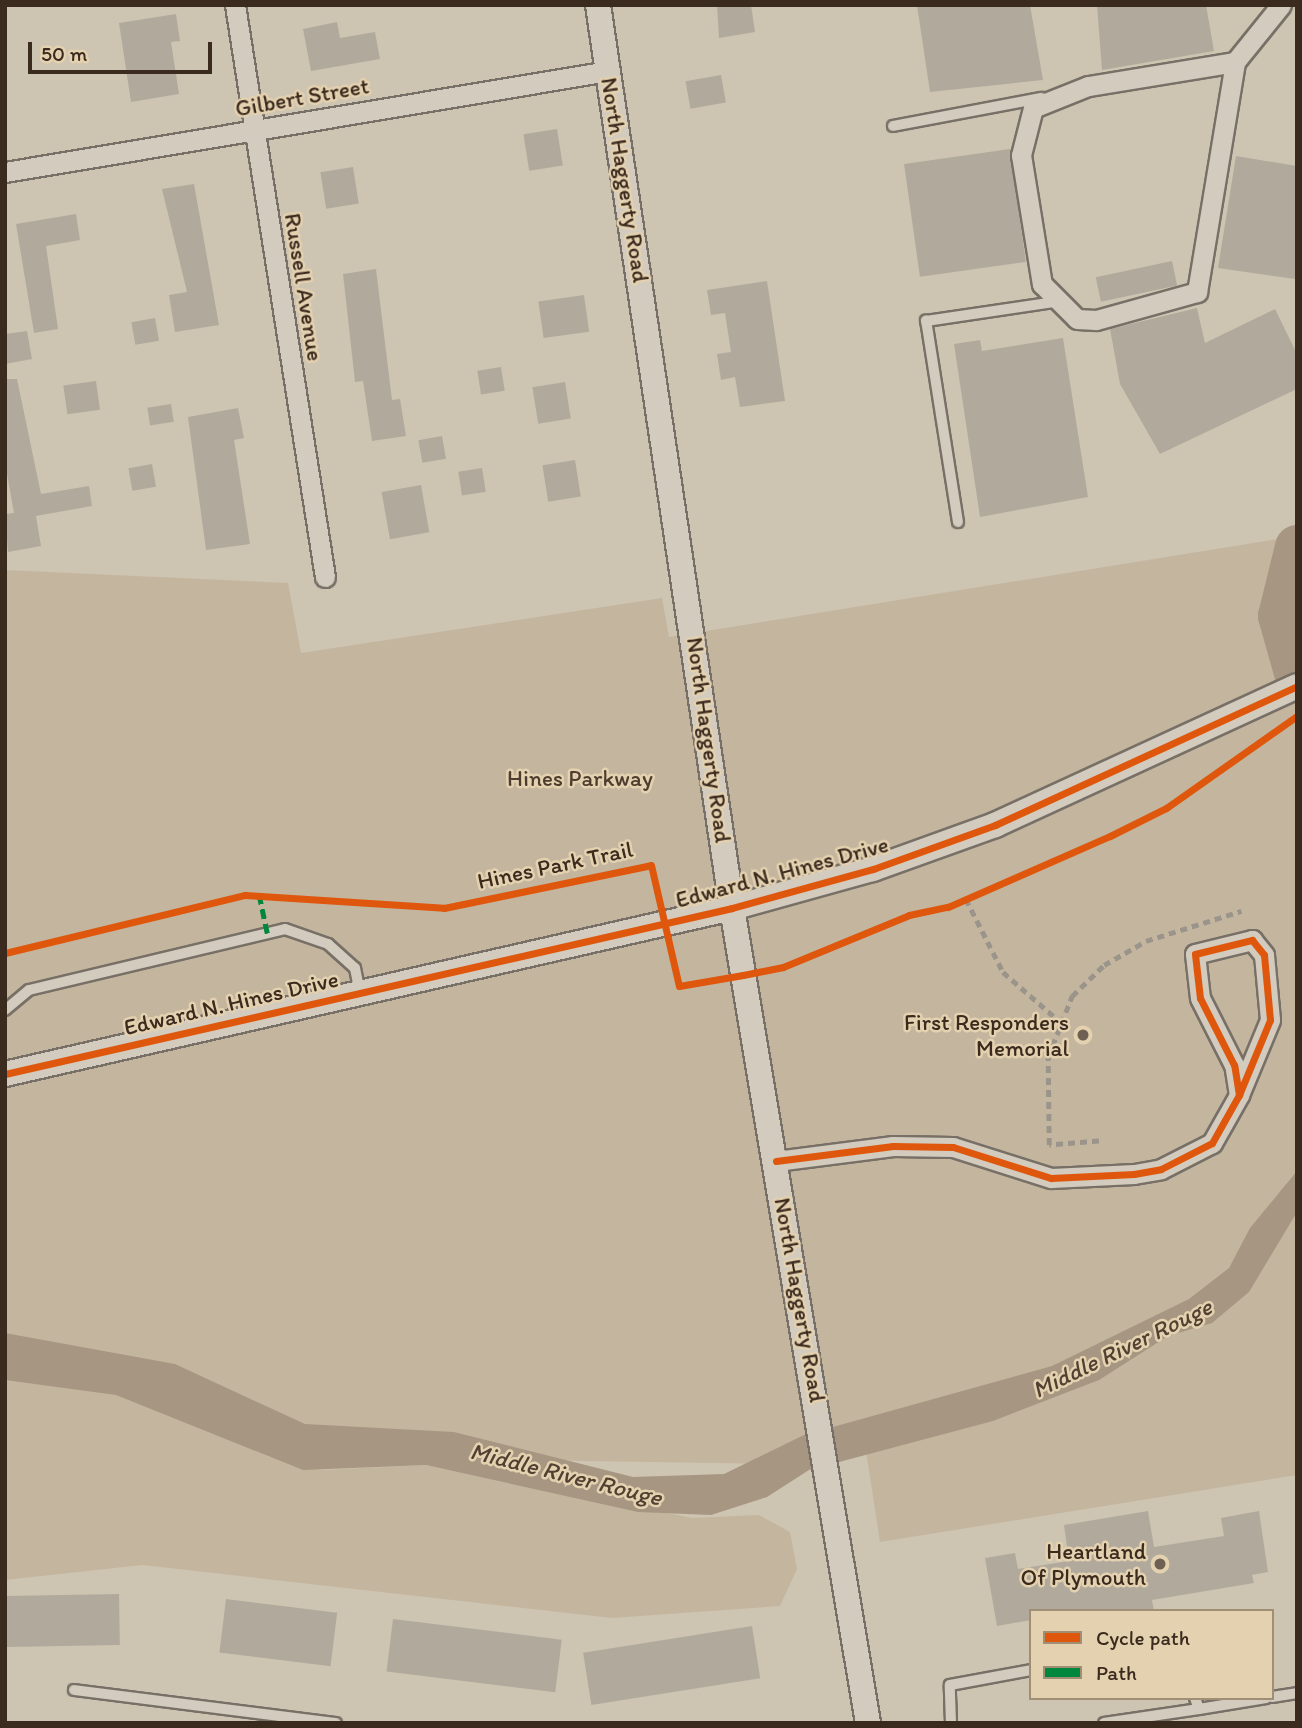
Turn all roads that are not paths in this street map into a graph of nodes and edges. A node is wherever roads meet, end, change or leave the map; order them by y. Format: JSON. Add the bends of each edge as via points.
{"nodes":[{"id":1,"x":235,"y":5,"type":"edge"},
{"id":2,"x":598,"y":5,"type":"edge"},
{"id":3,"x":1281,"y":5,"type":"edge"},
{"id":4,"x":1235,"y":62,"type":"junction"},
{"id":5,"x":608,"y":71,"type":"junction"},
{"id":6,"x":1051,"y":96,"type":"junction"},
{"id":7,"x":893,"y":126,"type":"dead end"},
{"id":8,"x":255,"y":130,"type":"junction"},
{"id":9,"x":5,"y":172,"type":"edge"},
{"id":10,"x":1054,"y":302,"type":"junction"},
{"id":11,"x":958,"y":522,"type":"dead end"},
{"id":12,"x":325,"y":577,"type":"dead end"},
{"id":13,"x":1297,"y":686,"type":"edge"},
{"id":14,"x":732,"y":908,"type":"junction"},
{"id":15,"x":360,"y":993,"type":"junction"},
{"id":16,"x":5,"y":1010,"type":"edge"},
{"id":17,"x":5,"y":1074,"type":"edge"},
{"id":18,"x":1239,"y":1094,"type":"junction"},
{"id":19,"x":776,"y":1161,"type":"junction"},
{"id":20,"x":1029,"y":1670,"type":"edge"},
{"id":21,"x":74,"y":1690,"type":"dead end"},
{"id":22,"x":1297,"y":1693,"type":"edge"},
{"id":23,"x":1274,"y":1697,"type":"edge"},
{"id":24,"x":1238,"y":1700,"type":"edge"},
{"id":25,"x":1197,"y":1703,"type":"edge"},
{"id":26,"x":259,"y":1718,"type":"edge"},
{"id":27,"x":336,"y":1723,"type":"edge"},
{"id":28,"x":868,"y":1723,"type":"edge"},
{"id":29,"x":951,"y":1723,"type":"edge"},
{"id":30,"x":1104,"y":1723,"type":"edge"}],
"edges":[{"from":1,"to":8,"type":"street","name":"Russell Avenue"},
{"from":2,"to":5,"type":"street","name":"North Haggerty Road"},
{"from":3,"to":4,"type":"street"},
{"from":4,"to":6,"type":"street"},
{"from":4,"to":10,"type":"street","via":[[1197,292],[1096,320],[1077,319]]},
{"from":5,"to":8,"type":"street","name":"Gilbert Street"},
{"from":5,"to":14,"type":"street","name":"North Haggerty Road"},
{"from":6,"to":7,"type":"lane"},
{"from":6,"to":10,"type":"street","via":[[1033,108],[1021,155],[1042,284]]},
{"from":8,"to":9,"type":"street","name":"Gilbert Street"},
{"from":8,"to":12,"type":"street","name":"Russell Avenue"},
{"from":10,"to":11,"type":"lane","via":[[926,321]]},
{"from":13,"to":14,"type":"street","name":"Edward N. Hines Drive","via":[[995,825]]},
{"from":14,"to":15,"type":"street","name":"Edward N. Hines Drive"},
{"from":14,"to":19,"type":"street","name":"North Haggerty Road"},
{"from":15,"to":16,"type":"lane","via":[[355,968],[328,944],[285,929],[29,990]]},
{"from":15,"to":17,"type":"street","name":"Edward N. Hines Drive"},
{"from":18,"to":18,"type":"street","via":[[1270,1020],[1264,955],[1252,940],[1195,954],[1200,998],[1234,1065]]},
{"from":18,"to":19,"type":"street","via":[[1212,1143],[1161,1169],[1134,1174],[1051,1178],[953,1147],[893,1146]]},
{"from":19,"to":28,"type":"street","name":"North Haggerty Road"},
{"from":20,"to":29,"type":"lane","via":[[950,1685]]},
{"from":21,"to":26,"type":"lane"},
{"from":22,"to":23,"type":"lane"},
{"from":24,"to":25,"type":"lane"},
{"from":25,"to":30,"type":"lane"},
{"from":26,"to":27,"type":"lane"}]}
